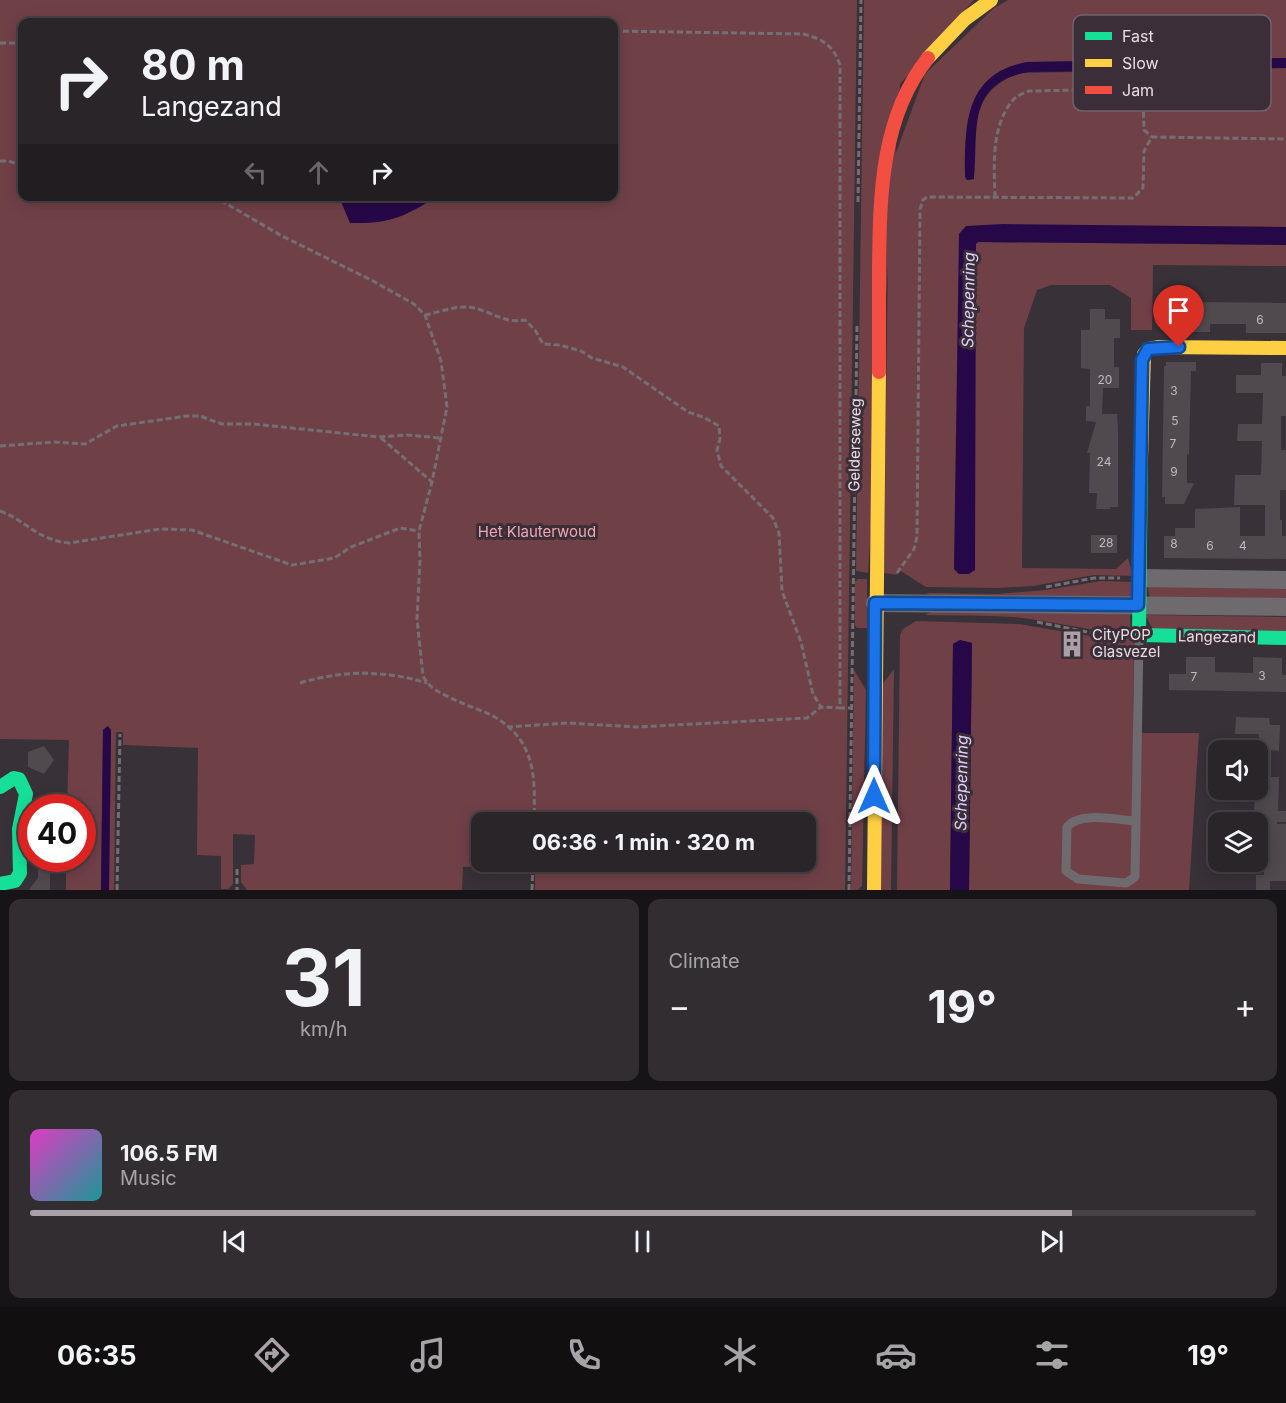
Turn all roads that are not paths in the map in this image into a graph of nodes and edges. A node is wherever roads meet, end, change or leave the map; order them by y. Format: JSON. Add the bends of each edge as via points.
{"nodes":[{"id":1,"x":991,"y":0,"type":"edge"},
{"id":2,"x":1286,"y":348,"type":"edge"},
{"id":3,"x":1140,"y":578,"type":"junction"},
{"id":4,"x":1286,"y":580,"type":"edge"},
{"id":5,"x":875,"y":603,"type":"junction"},
{"id":6,"x":1138,"y":605,"type":"junction"},
{"id":7,"x":1286,"y":607,"type":"edge"},
{"id":8,"x":1139,"y":635,"type":"junction"},
{"id":9,"x":1286,"y":638,"type":"edge"},
{"id":10,"x":0,"y":787,"type":"edge"},
{"id":11,"x":1136,"y":821,"type":"junction"},
{"id":12,"x":0,"y":884,"type":"edge"},
{"id":13,"x":874,"y":890,"type":"edge"}],
"edges":[{"from":1,"to":5,"type":"street","name":"Gelderseweg","via":[[954,28],[916,74],[890,133],[884,162],[880,207]]},
{"from":2,"to":3,"type":"street","via":[[1158,347],[1144,354]]},
{"from":3,"to":4,"type":"street"},
{"from":3,"to":6,"type":"street"},
{"from":5,"to":6,"type":"street","name":"Langezand"},
{"from":5,"to":13,"type":"street","name":"Gelderseweg"},
{"from":6,"to":7,"type":"street","name":"Langezand"},
{"from":6,"to":8,"type":"street"},
{"from":8,"to":9,"type":"street","name":"Langezand"},
{"from":8,"to":11,"type":"lane"},
{"from":10,"to":12,"type":"street","via":[[19,779],[26,794],[19,830],[20,873],[15,881]]},
{"from":11,"to":11,"type":"lane","via":[[1135,877],[1126,883],[1078,879],[1066,871],[1067,827],[1071,822],[1086,818]]}]}
